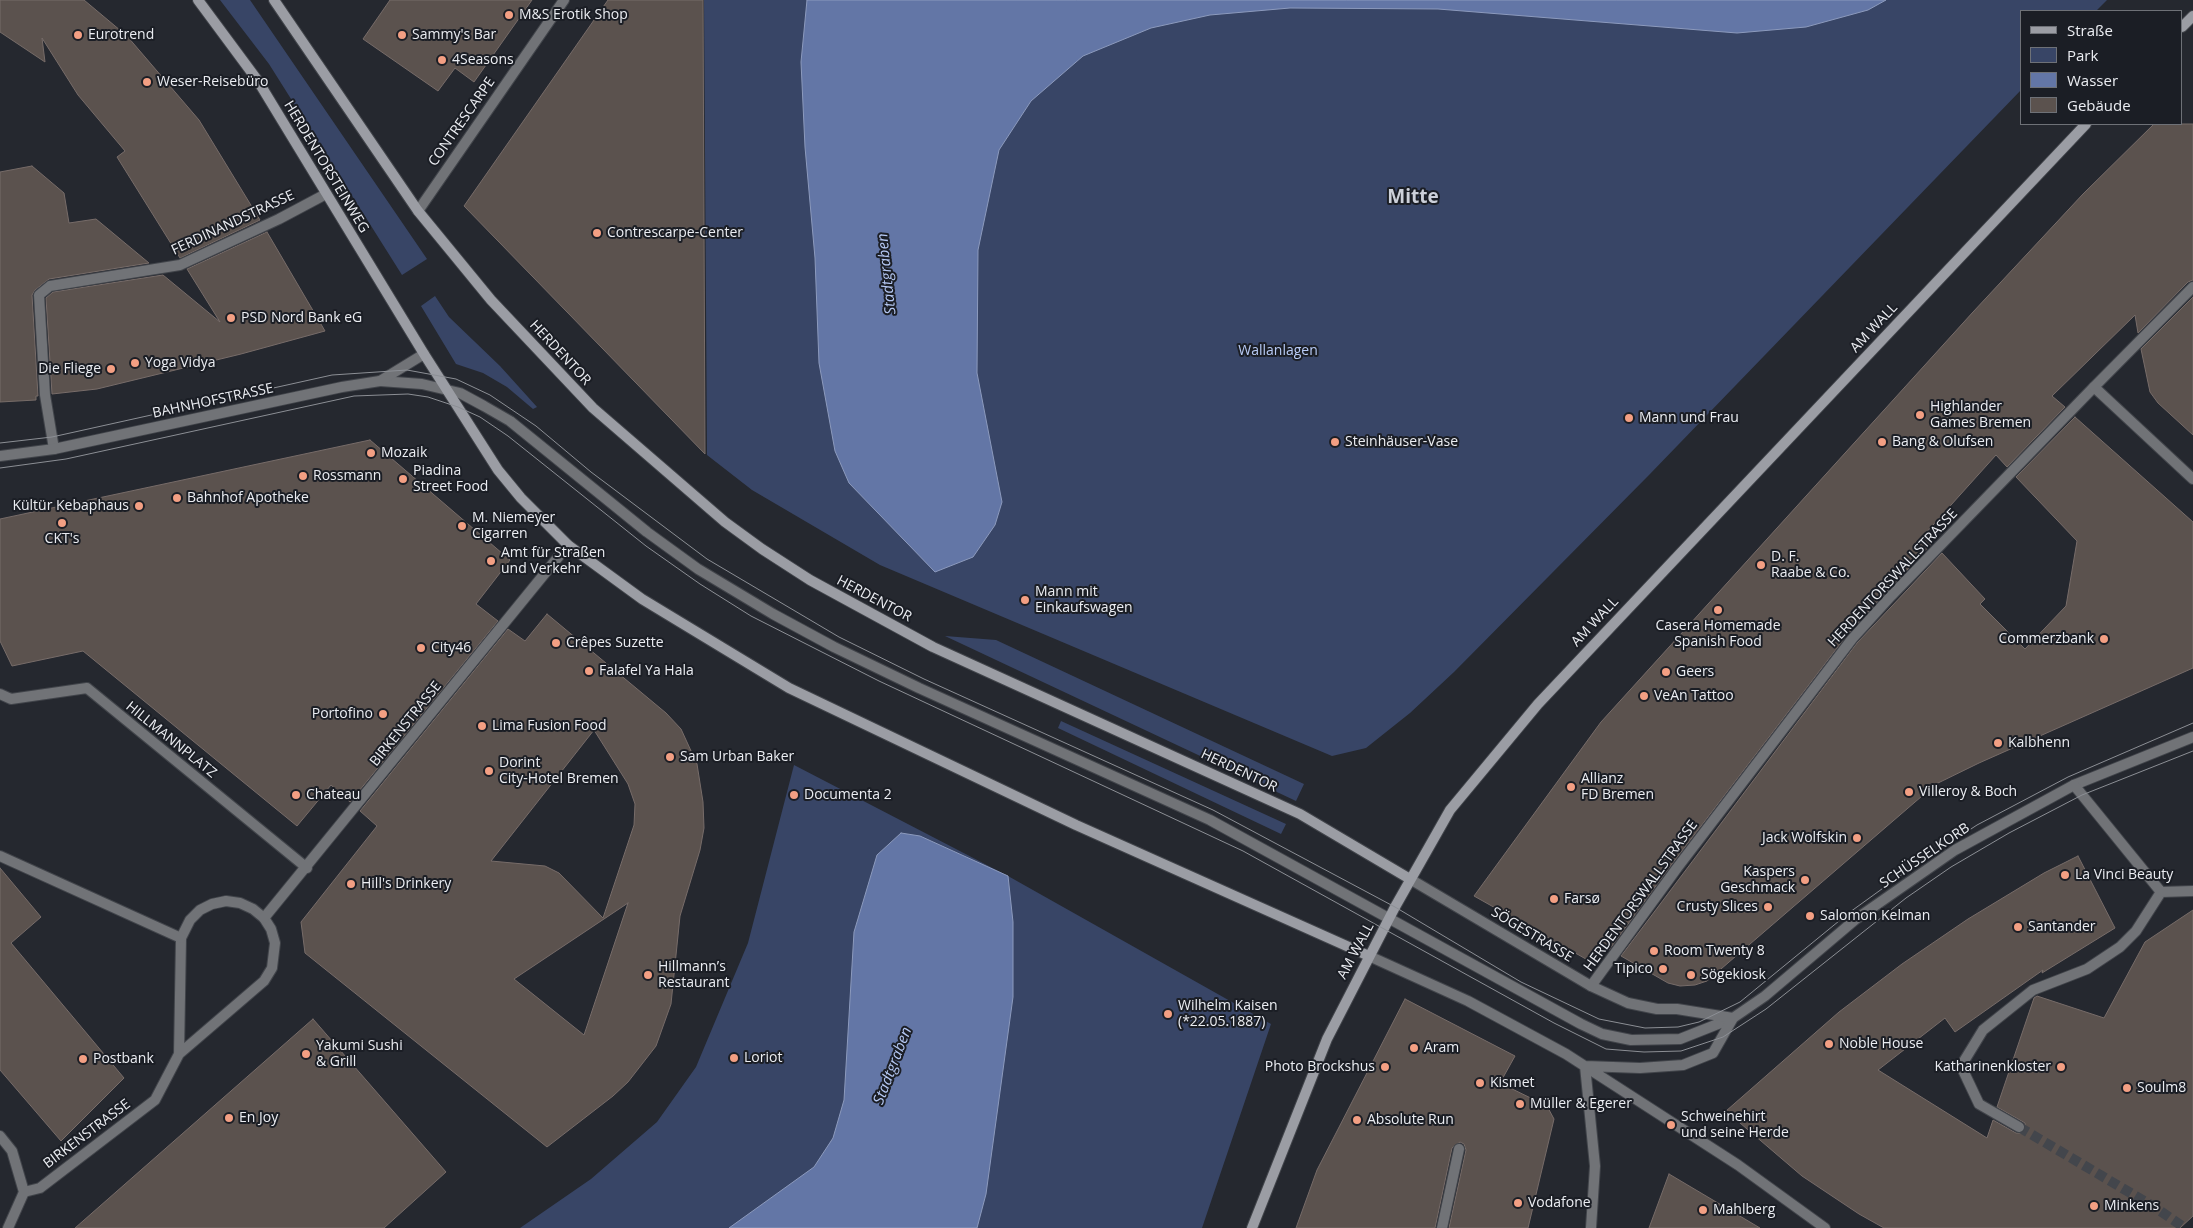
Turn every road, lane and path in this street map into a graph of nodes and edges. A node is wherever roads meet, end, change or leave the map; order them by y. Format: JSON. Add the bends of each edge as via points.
{"nodes":[{"id":1,"x":198,"y":0,"type":"edge"},
{"id":2,"x":274,"y":0,"type":"edge"},
{"id":3,"x":564,"y":0,"type":"edge"},
{"id":4,"x":2193,"y":16,"type":"edge"},
{"id":5,"x":2183,"y":26,"type":"edge"},
{"id":6,"x":2085,"y":125,"type":"edge"},
{"id":7,"x":326,"y":194,"type":"junction"},
{"id":8,"x":418,"y":211,"type":"junction"},
{"id":9,"x":2193,"y":287,"type":"edge"},
{"id":10,"x":424,"y":354,"type":"junction"},
{"id":11,"x":380,"y":382,"type":"junction"},
{"id":12,"x":2094,"y":387,"type":"junction"},
{"id":13,"x":448,"y":391,"type":"junction"},
{"id":14,"x":54,"y":449,"type":"junction"},
{"id":15,"x":0,"y":456,"type":"edge"},
{"id":16,"x":2193,"y":479,"type":"edge"},
{"id":17,"x":568,"y":545,"type":"junction"},
{"id":18,"x":0,"y":694,"type":"edge"},
{"id":19,"x":2193,"y":737,"type":"edge"},
{"id":20,"x":2074,"y":785,"type":"junction"},
{"id":21,"x":0,"y":856,"type":"edge"},
{"id":22,"x":307,"y":868,"type":"junction"},
{"id":23,"x":1410,"y":879,"type":"junction"},
{"id":24,"x":2193,"y":891,"type":"edge"},
{"id":25,"x":2161,"y":892,"type":"junction"},
{"id":26,"x":264,"y":918,"type":"junction"},
{"id":27,"x":1390,"y":918,"type":"junction"},
{"id":28,"x":181,"y":938,"type":"junction"},
{"id":29,"x":1369,"y":956,"type":"junction"},
{"id":30,"x":1591,"y":986,"type":"junction"},
{"id":31,"x":1733,"y":1018,"type":"junction"},
{"id":32,"x":179,"y":1054,"type":"junction"},
{"id":33,"x":1585,"y":1066,"type":"junction"},
{"id":34,"x":2019,"y":1127,"type":"tunnel mouth"},
{"id":35,"x":0,"y":1136,"type":"edge"},
{"id":36,"x":1459,"y":1149,"type":"dead end"},
{"id":37,"x":24,"y":1192,"type":"junction"},
{"id":38,"x":8,"y":1228,"type":"edge"},
{"id":39,"x":1252,"y":1228,"type":"edge"},
{"id":40,"x":1442,"y":1228,"type":"edge"},
{"id":41,"x":1591,"y":1228,"type":"edge"},
{"id":42,"x":1825,"y":1228,"type":"edge"}],
"edges":[{"from":1,"to":7,"type":"main road","name":"HERDENTORSTEINWEG","via":[[258,81]]},
{"from":2,"to":8,"type":"main road"},
{"from":3,"to":8,"type":"street","name":"CONTRESCARPE"},
{"from":4,"to":5,"type":"main road"},
{"from":6,"to":23,"type":"main road","name":"AM WALL","via":[[1538,704],[1450,810]]},
{"from":7,"to":10,"type":"main road","name":"HERDENTORSTEINWEG"},
{"from":7,"to":14,"type":"street","name":"FERDINANDSTRASSE","via":[[180,265],[50,286],[39,295],[45,395]]},
{"from":8,"to":23,"type":"main road","name":"HERDENTOR","via":[[491,300],[593,408],[725,522],[762,549],[810,580],[933,646],[1300,814]]},
{"from":9,"to":12,"type":"street","name":"HERDENTORSWALLSTRASSE"},
{"from":10,"to":11,"type":"street","name":"BAHNHOFSTRASSE"},
{"from":10,"to":13,"type":"main road"},
{"from":11,"to":13,"type":"street","via":[[422,384]]},
{"from":11,"to":14,"type":"street","name":"BAHNHOFSTRASSE","via":[[342,387]]},
{"from":12,"to":16,"type":"street"},
{"from":12,"to":30,"type":"street","name":"HERDENTORSWALLSTRASSE","via":[[1852,639]]},
{"from":13,"to":17,"type":"main road","via":[[498,470]]},
{"from":13,"to":27,"type":"street","via":[[460,393],[510,421],[647,532],[698,569],[774,614],[919,688],[1210,820]]},
{"from":14,"to":15,"type":"street","name":"BAHNHOFSTRASSE"},
{"from":17,"to":22,"type":"street","name":"BIRKENSTRASSE"},
{"from":17,"to":29,"type":"main road","via":[[642,599],[789,688],[1076,824]]},
{"from":18,"to":22,"type":"street","name":"HILLMANNPLATZ","via":[[11,699],[87,688]]},
{"from":19,"to":20,"type":"street","name":"SCHÜSSELKORB"},
{"from":20,"to":25,"type":"street"},
{"from":20,"to":31,"type":"street","name":"SCHÜSSELKORB","via":[[1955,850],[1856,919],[1765,996]]},
{"from":21,"to":28,"type":"street"},
{"from":22,"to":26,"type":"street","name":"BIRKENSTRASSE"},
{"from":23,"to":27,"type":"main road","name":"AM WALL"},
{"from":23,"to":30,"type":"street","name":"SÖGESTRASSE"},
{"from":24,"to":25,"type":"street"},
{"from":25,"to":34,"type":"street","via":[[2120,948],[2087,969],[2034,990],[1983,1030],[1961,1066],[1980,1104]]},
{"from":26,"to":28,"type":"street","name":"BIRKENSTRASSE","via":[[240,903],[212,904],[190,920]]},
{"from":26,"to":32,"type":"street","name":"BIRKENSTRASSE","via":[[275,943],[272,968],[264,981]]},
{"from":27,"to":29,"type":"main road","name":"AM WALL"},
{"from":27,"to":31,"type":"street","via":[[1602,1034],[1631,1040],[1680,1039]]},
{"from":28,"to":32,"type":"street","name":"BIRKENSTRASSE"},
{"from":29,"to":33,"type":"street","via":[[1468,1001]]},
{"from":29,"to":39,"type":"main road","name":"AM WALL","via":[[1327,1039]]},
{"from":30,"to":31,"type":"street","name":"SÖGESTRASSE","via":[[1628,1003],[1657,1010],[1676,1009]]},
{"from":31,"to":33,"type":"street","name":"SCHÜSSELKORB","via":[[1713,1054],[1683,1064],[1640,1068]]},
{"from":32,"to":37,"type":"street","name":"BIRKENSTRASSE","via":[[155,1100],[40,1188]]},
{"from":33,"to":41,"type":"street","via":[[1596,1166]]},
{"from":33,"to":42,"type":"street","via":[[1738,1165]]},
{"from":35,"to":37,"type":"street","via":[[12,1151]]},
{"from":36,"to":40,"type":"street"},
{"from":37,"to":38,"type":"street"}]}
